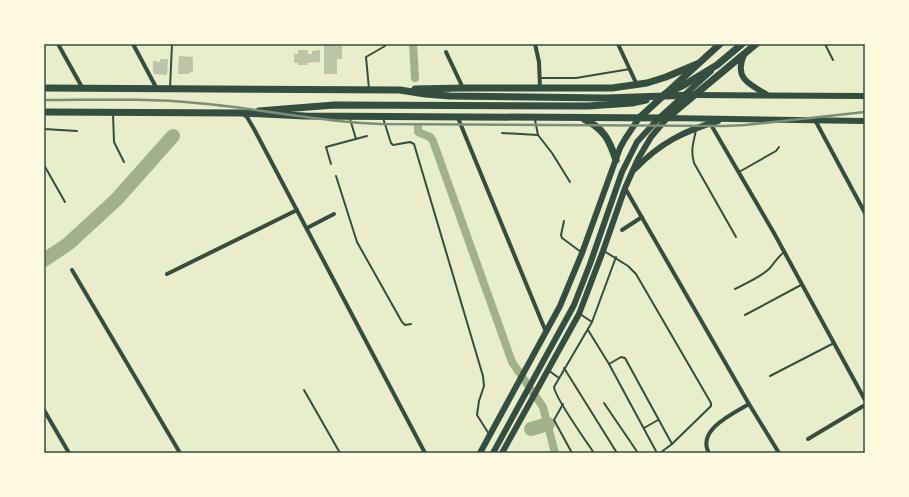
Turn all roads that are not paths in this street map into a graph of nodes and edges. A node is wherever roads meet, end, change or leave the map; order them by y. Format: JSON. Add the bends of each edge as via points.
{"nodes":[{"id":1,"x":58,"y":44,"type":"edge"},
{"id":2,"x":133,"y":44,"type":"edge"},
{"id":3,"x":172,"y":44,"type":"edge"},
{"id":4,"x":385,"y":44,"type":"edge"},
{"id":5,"x":536,"y":44,"type":"edge"},
{"id":6,"x":618,"y":44,"type":"edge"},
{"id":7,"x":720,"y":44,"type":"edge"},
{"id":8,"x":742,"y":44,"type":"edge"},
{"id":9,"x":756,"y":44,"type":"edge"},
{"id":10,"x":825,"y":44,"type":"edge"},
{"id":11,"x":446,"y":52,"type":"dead end"},
{"id":12,"x":711,"y":52,"type":"junction"},
{"id":13,"x":744,"y":54,"type":"junction"},
{"id":14,"x":833,"y":60,"type":"dead end"},
{"id":15,"x":697,"y":64,"type":"junction"},
{"id":16,"x":731,"y":64,"type":"junction"},
{"id":17,"x":717,"y":65,"type":"junction"},
{"id":18,"x":630,"y":69,"type":"junction"},
{"id":19,"x":540,"y":78,"type":"junction"},
{"id":20,"x":638,"y":85,"type":"junction"},
{"id":21,"x":44,"y":88,"type":"edge"},
{"id":22,"x":463,"y":88,"type":"junction"},
{"id":23,"x":540,"y":88,"type":"junction"},
{"id":24,"x":83,"y":89,"type":"junction"},
{"id":25,"x":158,"y":89,"type":"junction"},
{"id":26,"x":170,"y":89,"type":"junction"},
{"id":27,"x":369,"y":90,"type":"junction"},
{"id":28,"x":400,"y":90,"type":"junction"},
{"id":29,"x":694,"y":95,"type":"junction"},
{"id":30,"x":767,"y":95,"type":"junction"},
{"id":31,"x":663,"y":96,"type":"junction"},
{"id":32,"x":865,"y":96,"type":"edge"},
{"id":33,"x":514,"y":97,"type":"junction"},
{"id":34,"x":44,"y":112,"type":"edge"},
{"id":35,"x":113,"y":113,"type":"junction"},
{"id":36,"x":243,"y":113,"type":"junction"},
{"id":37,"x":350,"y":117,"type":"junction"},
{"id":38,"x":382,"y":117,"type":"junction"},
{"id":39,"x":458,"y":118,"type":"junction"},
{"id":40,"x":515,"y":118,"type":"junction"},
{"id":41,"x":535,"y":118,"type":"junction"},
{"id":42,"x":582,"y":118,"type":"junction"},
{"id":43,"x":639,"y":118,"type":"junction"},
{"id":44,"x":667,"y":118,"type":"junction"},
{"id":45,"x":725,"y":119,"type":"junction"},
{"id":46,"x":815,"y":120,"type":"junction"},
{"id":47,"x":865,"y":121,"type":"edge"},
{"id":48,"x":710,"y":123,"type":"junction"},
{"id":49,"x":44,"y":128,"type":"edge"},
{"id":50,"x":696,"y":128,"type":"junction"},
{"id":51,"x":77,"y":130,"type":"dead end"},
{"id":52,"x":502,"y":133,"type":"dead end"},
{"id":53,"x":538,"y":135,"type":"junction"},
{"id":54,"x":367,"y":136,"type":"dead end"},
{"id":55,"x":356,"y":138,"type":"junction"},
{"id":56,"x":779,"y":147,"type":"dead end"},
{"id":57,"x":616,"y":160,"type":"junction"},
{"id":58,"x":124,"y":162,"type":"dead end"},
{"id":59,"x":332,"y":164,"type":"dead end"},
{"id":60,"x":44,"y":165,"type":"edge"},
{"id":61,"x":739,"y":172,"type":"junction"},
{"id":62,"x":632,"y":173,"type":"junction"},
{"id":63,"x":336,"y":176,"type":"dead end"},
{"id":64,"x":570,"y":182,"type":"dead end"},
{"id":65,"x":625,"y":188,"type":"junction"},
{"id":66,"x":65,"y":202,"type":"dead end"},
{"id":67,"x":297,"y":210,"type":"junction"},
{"id":68,"x":865,"y":212,"type":"edge"},
{"id":69,"x":334,"y":214,"type":"dead end"},
{"id":70,"x":642,"y":217,"type":"junction"},
{"id":71,"x":564,"y":221,"type":"dead end"},
{"id":72,"x":307,"y":228,"type":"junction"},
{"id":73,"x":622,"y":230,"type":"dead end"},
{"id":74,"x":736,"y":237,"type":"dead end"},
{"id":75,"x":603,"y":251,"type":"junction"},
{"id":76,"x":784,"y":252,"type":"junction"},
{"id":77,"x":582,"y":253,"type":"junction"},
{"id":78,"x":616,"y":257,"type":"junction"},
{"id":79,"x":576,"y":268,"type":"junction"},
{"id":80,"x":72,"y":270,"type":"dead end"},
{"id":81,"x":167,"y":274,"type":"dead end"},
{"id":82,"x":593,"y":276,"type":"junction"},
{"id":83,"x":801,"y":285,"type":"junction"},
{"id":84,"x":735,"y":289,"type":"dead end"},
{"id":85,"x":579,"y":314,"type":"junction"},
{"id":86,"x":745,"y":315,"type":"dead end"},
{"id":87,"x":592,"y":322,"type":"junction"},
{"id":88,"x":411,"y":324,"type":"dead end"},
{"id":89,"x":588,"y":330,"type":"junction"},
{"id":90,"x":546,"y":332,"type":"junction"},
{"id":91,"x":834,"y":343,"type":"junction"},
{"id":92,"x":608,"y":364,"type":"junction"},
{"id":93,"x":564,"y":368,"type":"junction"},
{"id":94,"x":548,"y":370,"type":"junction"},
{"id":95,"x":770,"y":376,"type":"dead end"},
{"id":96,"x":559,"y":378,"type":"junction"},
{"id":97,"x":865,"y":388,"type":"edge"},
{"id":98,"x":304,"y":390,"type":"dead end"},
{"id":99,"x":860,"y":390,"type":"junction"},
{"id":100,"x":865,"y":400,"type":"edge"},
{"id":101,"x":604,"y":403,"type":"dead end"},
{"id":102,"x":562,"y":404,"type":"junction"},
{"id":103,"x":749,"y":404,"type":"junction"},
{"id":104,"x":865,"y":405,"type":"edge"},
{"id":105,"x":44,"y":410,"type":"edge"},
{"id":106,"x":658,"y":420,"type":"junction"},
{"id":107,"x":644,"y":428,"type":"junction"},
{"id":108,"x":490,"y":434,"type":"junction"},
{"id":109,"x":808,"y":439,"type":"dead end"},
{"id":110,"x":672,"y":444,"type":"junction"},
{"id":111,"x":664,"y":452,"type":"edge"},
{"id":112,"x":69,"y":453,"type":"edge"},
{"id":113,"x":180,"y":453,"type":"edge"},
{"id":114,"x":340,"y":453,"type":"edge"},
{"id":115,"x":425,"y":453,"type":"edge"},
{"id":116,"x":480,"y":453,"type":"edge"},
{"id":117,"x":493,"y":453,"type":"edge"},
{"id":118,"x":502,"y":453,"type":"edge"},
{"id":119,"x":572,"y":453,"type":"edge"},
{"id":120,"x":594,"y":453,"type":"edge"},
{"id":121,"x":617,"y":453,"type":"edge"},
{"id":122,"x":638,"y":453,"type":"edge"},
{"id":123,"x":659,"y":453,"type":"edge"},
{"id":124,"x":709,"y":453,"type":"edge"},
{"id":125,"x":779,"y":453,"type":"edge"}],
"edges":[{"from":1,"to":24,"type":"street"},
{"from":2,"to":25,"type":"street"},
{"from":3,"to":26,"type":"lane"},
{"from":4,"to":27,"type":"lane","via":[[380,50],[366,57]]},
{"from":5,"to":19,"type":"street"},
{"from":6,"to":18,"type":"street"},
{"from":7,"to":12,"type":"highway"},
{"from":8,"to":17,"type":"highway"},
{"from":9,"to":13,"type":"highway"},
{"from":10,"to":14,"type":"lane"},
{"from":11,"to":22,"type":"street"},
{"from":12,"to":15,"type":"highway"},
{"from":12,"to":16,"type":"highway","via":[[706,60],[711,67],[718,68]]},
{"from":13,"to":16,"type":"highway"},
{"from":13,"to":30,"type":"main road","via":[[740,62],[743,76],[750,85]]},
{"from":15,"to":20,"type":"highway"},
{"from":15,"to":31,"type":"highway"},
{"from":16,"to":29,"type":"highway"},
{"from":17,"to":36,"type":"highway","via":[[666,94],[632,103],[588,106],[328,105]]},
{"from":17,"to":117,"type":"main road","via":[[637,142],[622,172],[579,293]]},
{"from":18,"to":19,"type":"lane","via":[[576,78]]},
{"from":18,"to":20,"type":"street"},
{"from":19,"to":23,"type":"street"},
{"from":20,"to":23,"type":"highway","via":[[612,88]]},
{"from":21,"to":24,"type":"highway"},
{"from":22,"to":23,"type":"highway"},
{"from":22,"to":28,"type":"highway"},
{"from":24,"to":25,"type":"highway"},
{"from":25,"to":26,"type":"highway"},
{"from":26,"to":27,"type":"highway"},
{"from":27,"to":28,"type":"highway"},
{"from":28,"to":33,"type":"highway","via":[[450,96]]},
{"from":29,"to":30,"type":"main road"},
{"from":29,"to":31,"type":"highway"},
{"from":29,"to":44,"type":"highway"},
{"from":30,"to":32,"type":"main road"},
{"from":31,"to":33,"type":"highway"},
{"from":31,"to":43,"type":"highway"},
{"from":33,"to":40,"type":"highway"},
{"from":34,"to":35,"type":"highway"},
{"from":35,"to":36,"type":"highway"},
{"from":35,"to":58,"type":"lane","via":[[114,142]]},
{"from":36,"to":37,"type":"highway"},
{"from":36,"to":67,"type":"street"},
{"from":37,"to":38,"type":"highway"},
{"from":37,"to":55,"type":"lane"},
{"from":38,"to":39,"type":"highway"},
{"from":38,"to":108,"type":"lane","via":[[393,145],[410,142],[414,144],[484,376],[477,415]]},
{"from":39,"to":40,"type":"highway"},
{"from":39,"to":90,"type":"street"},
{"from":40,"to":41,"type":"highway"},
{"from":41,"to":42,"type":"highway"},
{"from":41,"to":53,"type":"lane"},
{"from":42,"to":43,"type":"highway"},
{"from":42,"to":57,"type":"highway","via":[[604,133]]},
{"from":43,"to":44,"type":"highway"},
{"from":43,"to":57,"type":"main road","via":[[625,138]]},
{"from":44,"to":45,"type":"main road"},
{"from":44,"to":62,"type":"main road","via":[[644,148]]},
{"from":45,"to":46,"type":"main road"},
{"from":45,"to":48,"type":"main road"},
{"from":46,"to":47,"type":"main road"},
{"from":46,"to":68,"type":"street"},
{"from":48,"to":50,"type":"main road"},
{"from":48,"to":61,"type":"street"},
{"from":49,"to":51,"type":"lane"},
{"from":50,"to":62,"type":"main road","via":[[661,146]]},
{"from":50,"to":74,"type":"lane","via":[[692,147],[694,163]]},
{"from":52,"to":53,"type":"lane"},
{"from":53,"to":64,"type":"lane"},
{"from":54,"to":55,"type":"lane"},
{"from":55,"to":59,"type":"lane","via":[[326,147]]},
{"from":56,"to":61,"type":"lane"},
{"from":57,"to":77,"type":"main road"},
{"from":60,"to":66,"type":"lane"},
{"from":61,"to":76,"type":"street"},
{"from":62,"to":65,"type":"main road"},
{"from":63,"to":88,"type":"lane","via":[[357,242],[402,322],[405,325]]},
{"from":65,"to":70,"type":"street"},
{"from":65,"to":75,"type":"main road"},
{"from":67,"to":72,"type":"street"},
{"from":67,"to":81,"type":"street"},
{"from":69,"to":72,"type":"street"},
{"from":70,"to":73,"type":"street"},
{"from":70,"to":103,"type":"street"},
{"from":71,"to":77,"type":"lane","via":[[562,238]]},
{"from":72,"to":115,"type":"street"},
{"from":75,"to":78,"type":"lane"},
{"from":75,"to":82,"type":"main road"},
{"from":76,"to":83,"type":"street"},
{"from":76,"to":84,"type":"lane","via":[[763,273]]},
{"from":77,"to":79,"type":"main road"},
{"from":78,"to":87,"type":"lane"},
{"from":78,"to":110,"type":"lane","via":[[636,274],[710,403],[709,408]]},
{"from":79,"to":82,"type":"main road","via":[[584,266]]},
{"from":79,"to":90,"type":"main road"},
{"from":80,"to":113,"type":"street"},
{"from":82,"to":85,"type":"main road"},
{"from":83,"to":86,"type":"lane"},
{"from":83,"to":91,"type":"street"},
{"from":85,"to":87,"type":"lane"},
{"from":85,"to":94,"type":"main road"},
{"from":87,"to":89,"type":"lane"},
{"from":89,"to":92,"type":"lane"},
{"from":89,"to":93,"type":"lane"},
{"from":90,"to":108,"type":"main road"},
{"from":91,"to":95,"type":"lane"},
{"from":91,"to":99,"type":"street"},
{"from":92,"to":106,"type":"lane","via":[[618,357],[625,358]]},
{"from":92,"to":107,"type":"lane"},
{"from":93,"to":96,"type":"lane"},
{"from":93,"to":121,"type":"lane"},
{"from":94,"to":96,"type":"lane"},
{"from":94,"to":118,"type":"main road"},
{"from":96,"to":102,"type":"lane","via":[[554,388]]},
{"from":97,"to":99,"type":"lane"},
{"from":98,"to":114,"type":"lane"},
{"from":99,"to":100,"type":"street"},
{"from":101,"to":122,"type":"lane"},
{"from":102,"to":119,"type":"lane","via":[[554,420]]},
{"from":102,"to":120,"type":"lane"},
{"from":103,"to":124,"type":"street","via":[[718,423],[709,433],[706,442]]},
{"from":103,"to":125,"type":"street"},
{"from":104,"to":109,"type":"street"},
{"from":105,"to":112,"type":"street"},
{"from":106,"to":107,"type":"lane"},
{"from":106,"to":110,"type":"lane"},
{"from":107,"to":123,"type":"lane"},
{"from":108,"to":116,"type":"main road"},
{"from":110,"to":111,"type":"lane"},
{"from":111,"to":123,"type":"lane"}]}
